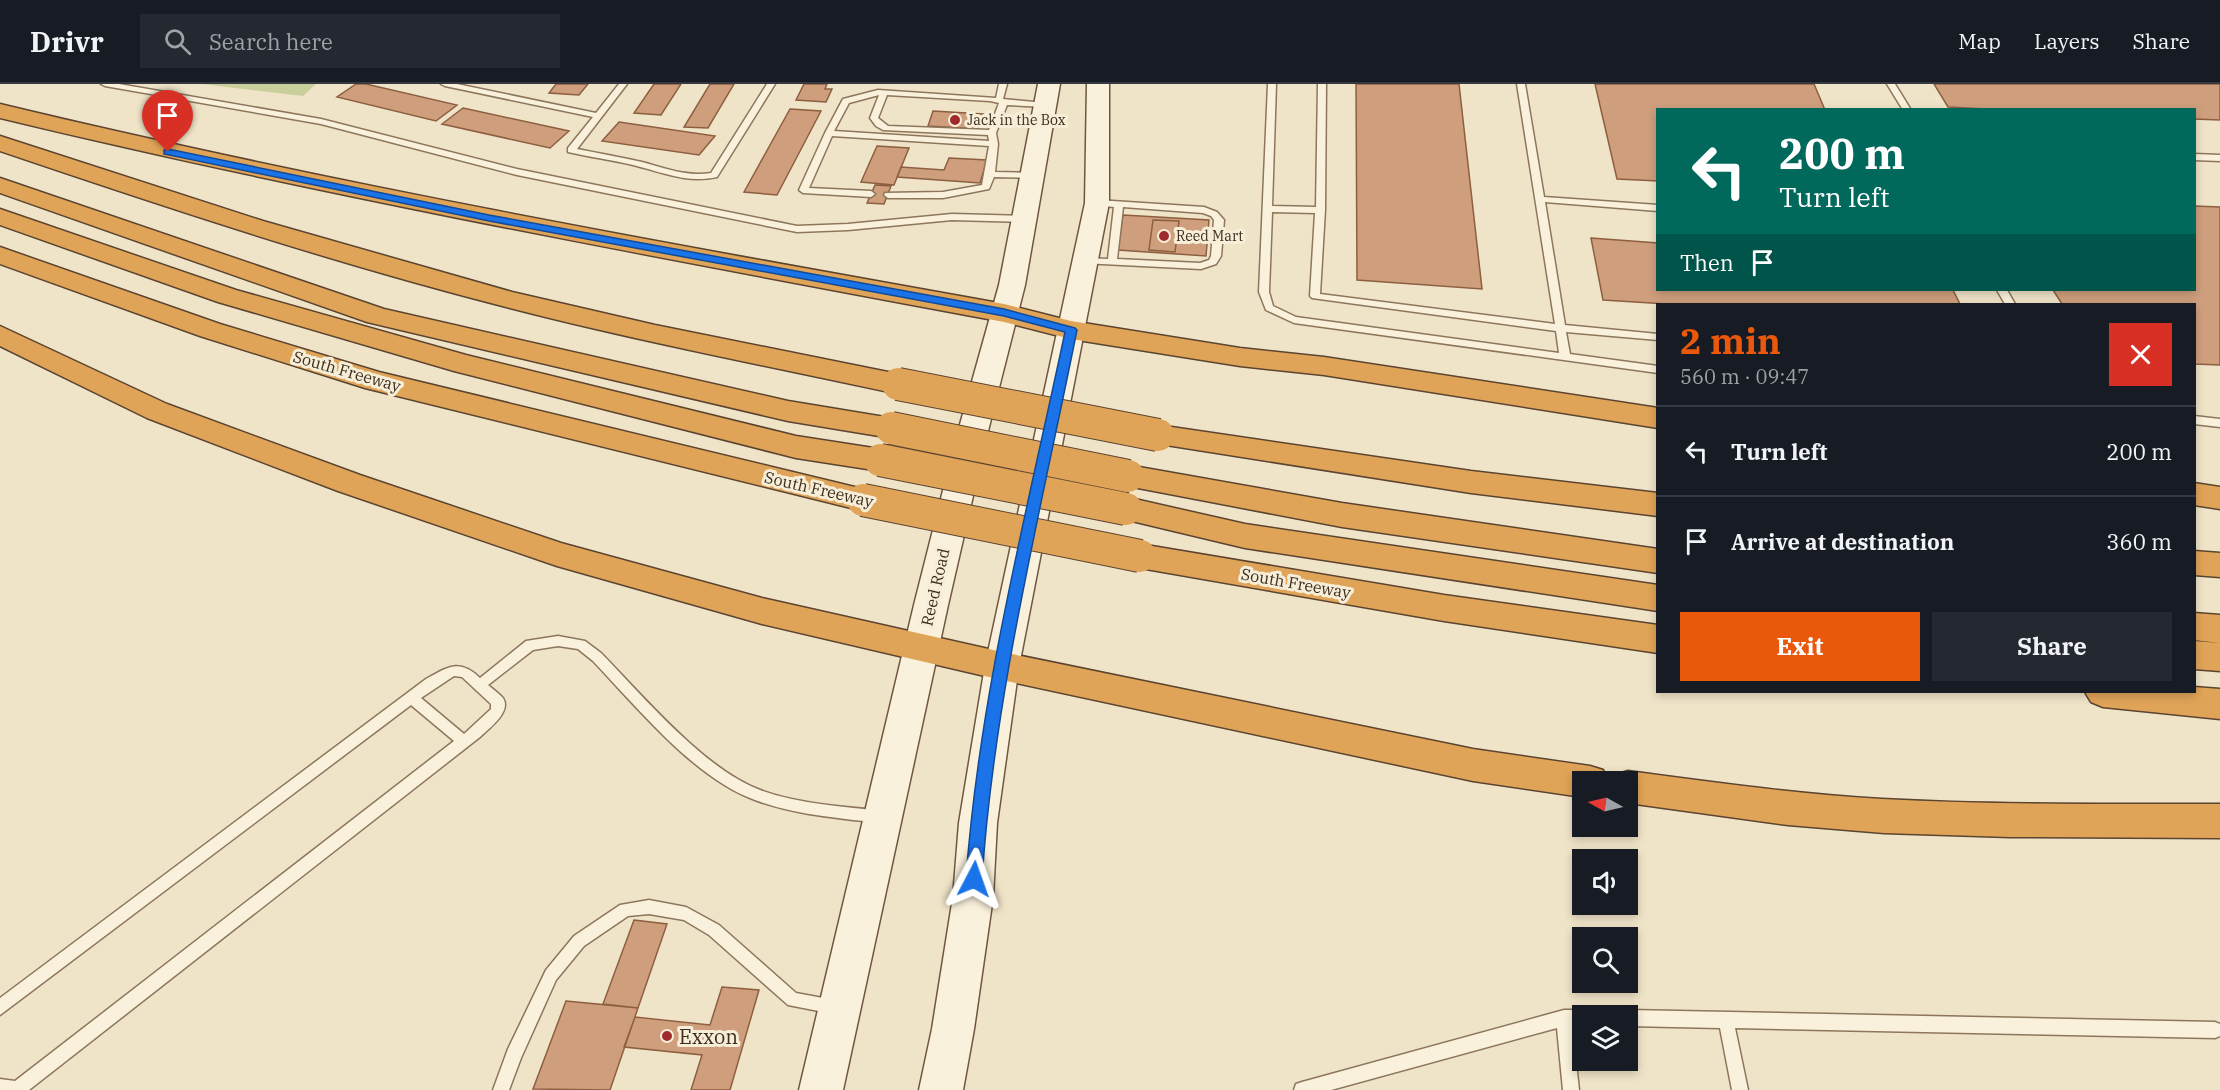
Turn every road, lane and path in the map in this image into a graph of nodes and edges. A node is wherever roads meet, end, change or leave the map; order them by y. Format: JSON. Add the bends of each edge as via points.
{"nodes":[{"id":1,"x":105,"y":84,"type":"edge"},
{"id":2,"x":446,"y":84,"type":"edge"},
{"id":3,"x":623,"y":84,"type":"edge"},
{"id":4,"x":771,"y":84,"type":"edge"},
{"id":5,"x":1003,"y":84,"type":"edge"},
{"id":6,"x":1098,"y":84,"type":"edge"},
{"id":7,"x":1272,"y":84,"type":"edge"},
{"id":8,"x":1322,"y":84,"type":"edge"},
{"id":9,"x":1521,"y":84,"type":"edge"},
{"id":10,"x":1891,"y":84,"type":"edge"},
{"id":11,"x":884,"y":93,"type":"junction"},
{"id":12,"x":1047,"y":94,"type":"edge"},
{"id":13,"x":1001,"y":102,"type":"junction"},
{"id":14,"x":1906,"y":108,"type":"edge"},
{"id":15,"x":0,"y":111,"type":"edge"},
{"id":16,"x":599,"y":116,"type":"junction"},
{"id":17,"x":829,"y":133,"type":"junction"},
{"id":18,"x":992,"y":133,"type":"junction"},
{"id":19,"x":0,"y":144,"type":"edge"},
{"id":20,"x":994,"y":144,"type":"junction"},
{"id":21,"x":2196,"y":157,"type":"edge"},
{"id":22,"x":2220,"y":158,"type":"edge"},
{"id":23,"x":990,"y":174,"type":"junction"},
{"id":24,"x":1032,"y":176,"type":"junction"},
{"id":25,"x":0,"y":185,"type":"edge"},
{"id":26,"x":871,"y":194,"type":"dead end"},
{"id":27,"x":888,"y":195,"type":"dead end"},
{"id":28,"x":1539,"y":199,"type":"junction"},
{"id":29,"x":1108,"y":203,"type":"junction"},
{"id":30,"x":1656,"y":208,"type":"edge"},
{"id":31,"x":1266,"y":209,"type":"junction"},
{"id":32,"x":1320,"y":210,"type":"junction"},
{"id":33,"x":0,"y":218,"type":"edge"},
{"id":34,"x":1024,"y":219,"type":"junction"},
{"id":35,"x":0,"y":255,"type":"edge"},
{"id":36,"x":1085,"y":261,"type":"junction"},
{"id":37,"x":1112,"y":262,"type":"junction"},
{"id":38,"x":1004,"y":313,"type":"junction"},
{"id":39,"x":1560,"y":328,"type":"junction"},
{"id":40,"x":1071,"y":330,"type":"junction"},
{"id":41,"x":0,"y":336,"type":"edge"},
{"id":42,"x":1656,"y":337,"type":"edge"},
{"id":43,"x":1564,"y":357,"type":"junction"},
{"id":44,"x":1656,"y":370,"type":"edge"},
{"id":45,"x":1656,"y":418,"type":"edge"},
{"id":46,"x":2196,"y":420,"type":"edge"},
{"id":47,"x":2220,"y":423,"type":"edge"},
{"id":48,"x":2196,"y":494,"type":"edge"},
{"id":49,"x":2220,"y":498,"type":"edge"},
{"id":50,"x":1656,"y":505,"type":"edge"},
{"id":51,"x":1656,"y":561,"type":"edge"},
{"id":52,"x":2196,"y":563,"type":"edge"},
{"id":53,"x":2220,"y":566,"type":"edge"},
{"id":54,"x":1656,"y":598,"type":"edge"},
{"id":55,"x":2196,"y":626,"type":"edge"},
{"id":56,"x":2220,"y":629,"type":"edge"},
{"id":57,"x":1656,"y":639,"type":"edge"},
{"id":58,"x":921,"y":646,"type":"junction"},
{"id":59,"x":2196,"y":654,"type":"edge"},
{"id":60,"x":2220,"y":657,"type":"edge"},
{"id":61,"x":1002,"y":666,"type":"junction"},
{"id":62,"x":481,"y":684,"type":"junction"},
{"id":63,"x":2113,"y":693,"type":"edge"},
{"id":64,"x":411,"y":697,"type":"junction"},
{"id":65,"x":2220,"y":704,"type":"edge"},
{"id":66,"x":463,"y":741,"type":"junction"},
{"id":67,"x":1572,"y":779,"type":"edge"},
{"id":68,"x":1638,"y":788,"type":"edge"},
{"id":69,"x":882,"y":817,"type":"junction"},
{"id":70,"x":2220,"y":821,"type":"edge"},
{"id":71,"x":0,"y":1007,"type":"edge"},
{"id":72,"x":839,"y":1007,"type":"junction"},
{"id":73,"x":1564,"y":1018,"type":"junction"},
{"id":74,"x":1572,"y":1018,"type":"edge"},
{"id":75,"x":1638,"y":1018,"type":"edge"},
{"id":76,"x":1725,"y":1019,"type":"junction"},
{"id":77,"x":2218,"y":1034,"type":"edge"},
{"id":78,"x":0,"y":1087,"type":"edge"},
{"id":79,"x":501,"y":1090,"type":"edge"},
{"id":80,"x":822,"y":1090,"type":"edge"},
{"id":81,"x":941,"y":1090,"type":"edge"},
{"id":82,"x":1302,"y":1090,"type":"edge"},
{"id":83,"x":1571,"y":1090,"type":"edge"},
{"id":84,"x":1740,"y":1090,"type":"edge"}],
"edges":[{"from":1,"to":34,"type":"lane","via":[[321,122],[517,172],[796,229],[952,217]]},
{"from":2,"to":16,"type":"lane"},
{"from":3,"to":16,"type":"lane"},
{"from":4,"to":16,"type":"lane","via":[[714,175],[702,178],[671,175],[571,150]]},
{"from":5,"to":13,"type":"lane"},
{"from":6,"to":29,"type":"street"},
{"from":7,"to":31,"type":"lane"},
{"from":8,"to":32,"type":"lane"},
{"from":9,"to":28,"type":"lane"},
{"from":10,"to":14,"type":"lane"},
{"from":11,"to":13,"type":"lane"},
{"from":11,"to":17,"type":"lane","via":[[846,101]]},
{"from":11,"to":18,"type":"lane","via":[[874,118],[886,128]]},
{"from":12,"to":13,"type":"lane"},
{"from":12,"to":24,"type":"street","name":"Reed Road"},
{"from":13,"to":18,"type":"lane"},
{"from":15,"to":38,"type":"highway","via":[[189,158]]},
{"from":17,"to":20,"type":"lane"},
{"from":17,"to":26,"type":"lane","via":[[803,190]]},
{"from":18,"to":20,"type":"lane"},
{"from":19,"to":50,"type":"highway","bridge":true,"via":[[192,208],[511,300],[672,337],[1158,435],[1471,482]]},
{"from":20,"to":23,"type":"lane"},
{"from":21,"to":22,"type":"lane"},
{"from":23,"to":24,"type":"lane"},
{"from":23,"to":27,"type":"lane","via":[[986,187],[943,195]]},
{"from":24,"to":34,"type":"street","name":"Reed Road"},
{"from":25,"to":51,"type":"highway","bridge":true,"via":[[377,316],[788,411],[1342,515]]},
{"from":28,"to":30,"type":"lane"},
{"from":28,"to":39,"type":"lane"},
{"from":29,"to":36,"type":"street"},
{"from":29,"to":37,"type":"lane"},
{"from":29,"to":37,"type":"lane","via":[[1204,210],[1219,220],[1213,262],[1201,266]]},
{"from":31,"to":32,"type":"lane"},
{"from":31,"to":43,"type":"lane","via":[[1264,292],[1269,308],[1294,320]]},
{"from":32,"to":39,"type":"lane","via":[[1315,296]]},
{"from":33,"to":54,"type":"highway","bridge":true,"via":[[227,296],[464,364],[796,447],[880,460],[1245,536]]},
{"from":34,"to":38,"type":"street","name":"Reed Road"},
{"from":35,"to":57,"type":"highway","name":"South Freeway","bridge":true,"via":[[210,330],[375,381],[863,500],[1140,556],[1444,608]]},
{"from":36,"to":37,"type":"lane"},
{"from":36,"to":40,"type":"street"},
{"from":38,"to":40,"type":"highway"},
{"from":38,"to":58,"type":"street","name":"Reed Road"},
{"from":39,"to":42,"type":"lane"},
{"from":39,"to":43,"type":"lane"},
{"from":40,"to":45,"type":"highway"},
{"from":40,"to":61,"type":"street"},
{"from":41,"to":58,"type":"highway","via":[[157,411],[349,483],[557,554],[762,611]]},
{"from":43,"to":44,"type":"lane"},
{"from":46,"to":47,"type":"lane"},
{"from":48,"to":49,"type":"highway"},
{"from":52,"to":53,"type":"highway"},
{"from":55,"to":56,"type":"highway"},
{"from":58,"to":61,"type":"highway"},
{"from":58,"to":69,"type":"street","name":"Reed Road"},
{"from":59,"to":60,"type":"highway"},
{"from":61,"to":67,"type":"highway","via":[[1473,765]]},
{"from":61,"to":81,"type":"street","via":[[978,823],[973,897]]},
{"from":62,"to":64,"type":"lane","via":[[465,672],[452,671]]},
{"from":62,"to":66,"type":"lane","via":[[498,702],[497,711]]},
{"from":62,"to":69,"type":"lane","via":[[530,645],[558,641],[581,645],[697,755],[743,789],[793,805]]},
{"from":63,"to":65,"type":"highway"},
{"from":64,"to":66,"type":"lane"},
{"from":64,"to":71,"type":"lane"},
{"from":66,"to":78,"type":"lane","via":[[17,1089]]},
{"from":68,"to":70,"type":"highway","via":[[1750,804],[1883,815],[2030,821]]},
{"from":69,"to":72,"type":"street","name":"Reed Road"},
{"from":72,"to":79,"type":"lane","via":[[793,1000],[714,930],[686,914],[649,907],[625,910],[579,941],[551,975]]},
{"from":72,"to":80,"type":"street","name":"Reed Road"},
{"from":73,"to":74,"type":"lane"},
{"from":73,"to":82,"type":"lane"},
{"from":73,"to":83,"type":"lane"},
{"from":75,"to":76,"type":"lane"},
{"from":76,"to":77,"type":"lane"},
{"from":76,"to":84,"type":"lane"}]}
